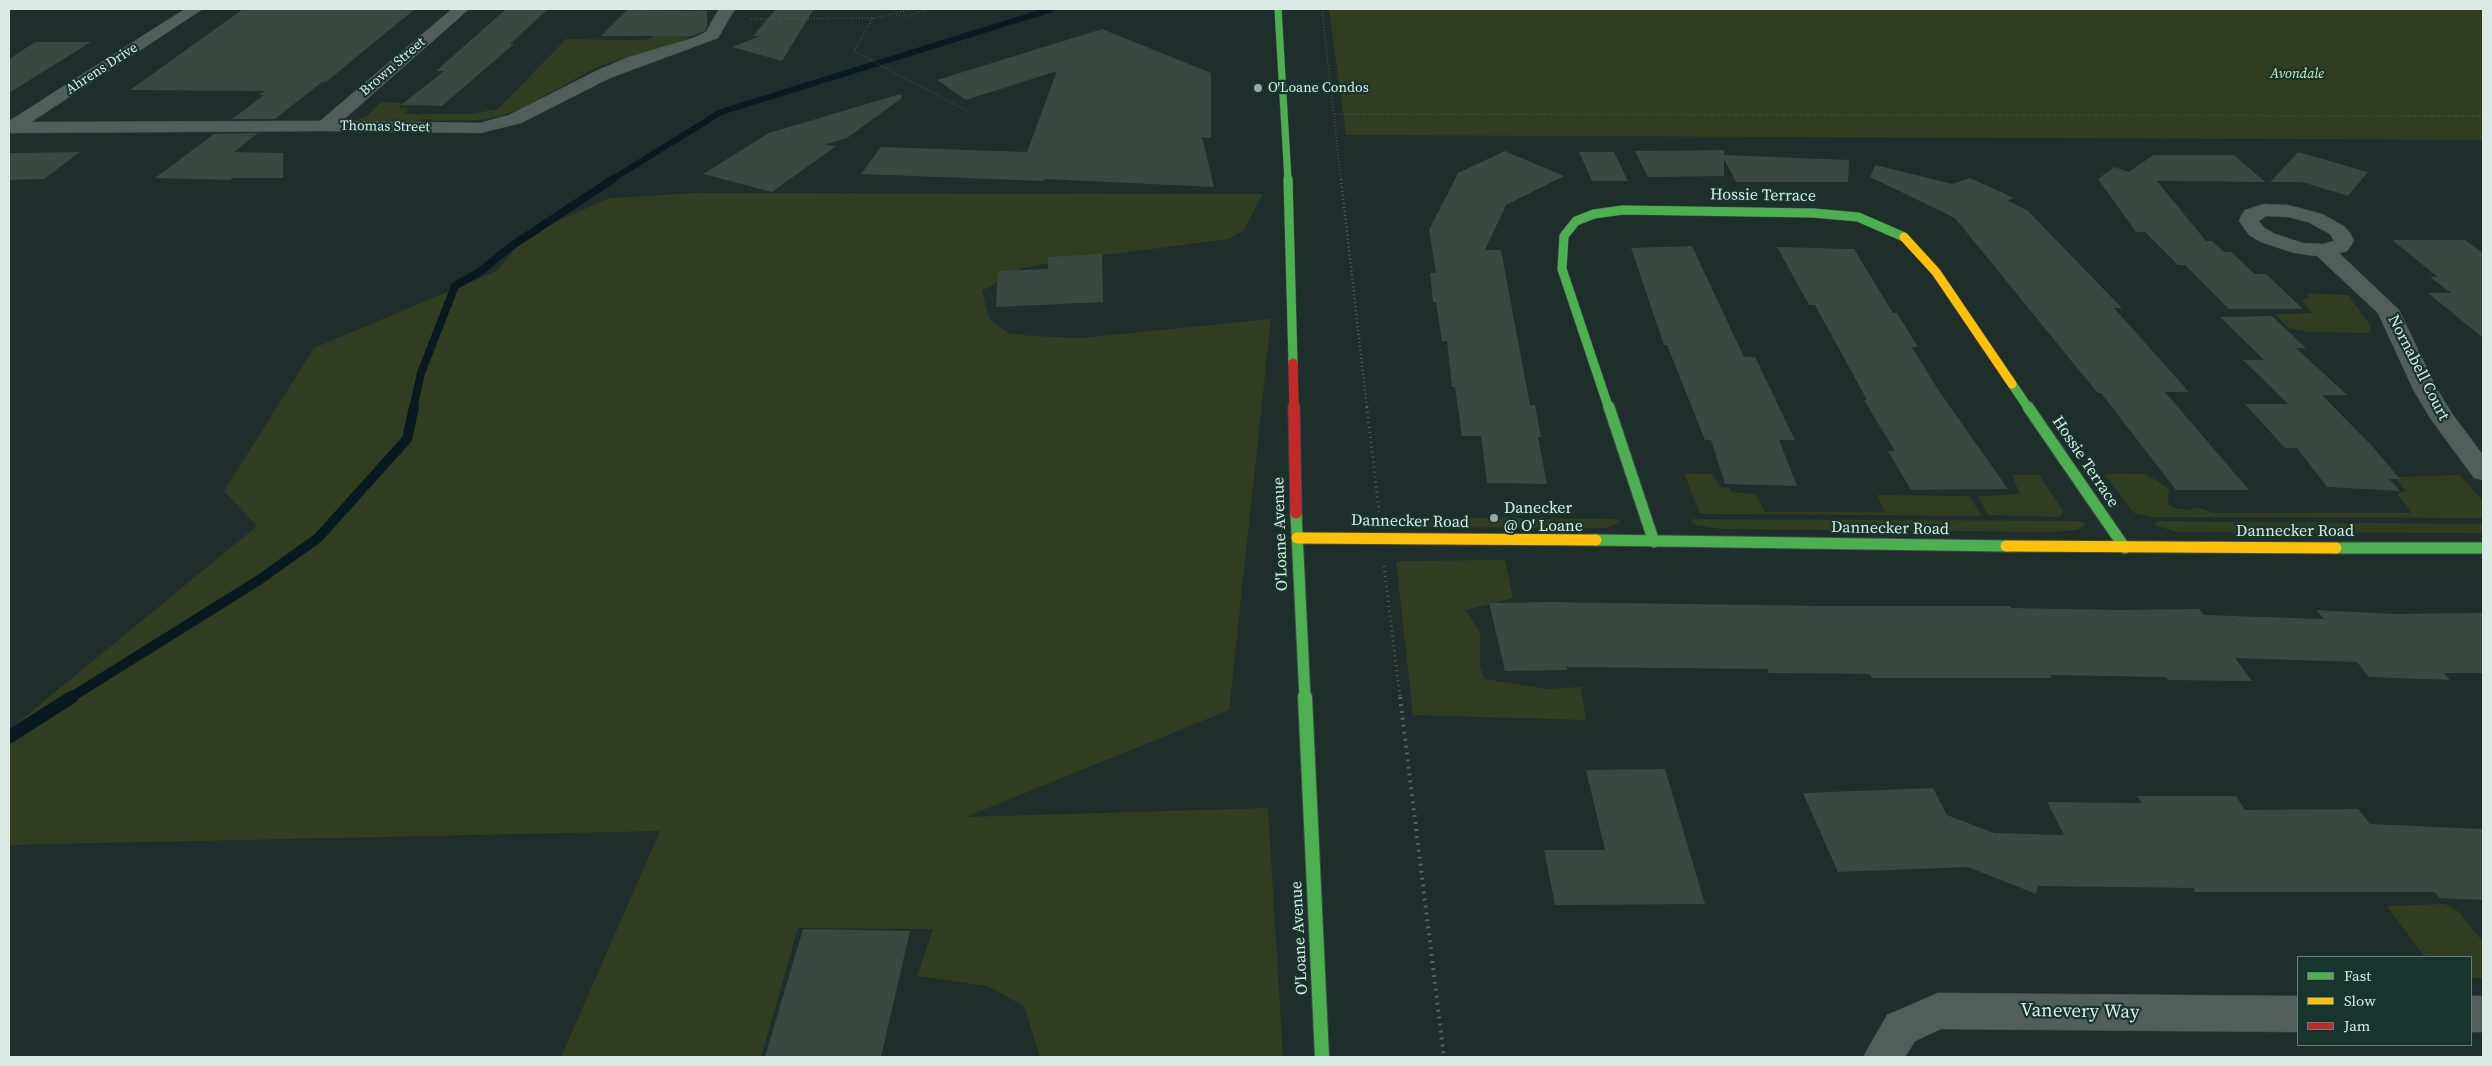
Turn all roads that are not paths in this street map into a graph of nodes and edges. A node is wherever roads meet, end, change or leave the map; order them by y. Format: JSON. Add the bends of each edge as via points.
{"nodes":[{"id":1,"x":194,"y":9,"type":"edge"},
{"id":2,"x":461,"y":9,"type":"edge"},
{"id":3,"x":1278,"y":9,"type":"edge"},
{"id":4,"x":723,"y":14,"type":"edge"},
{"id":5,"x":325,"y":126,"type":"junction"},
{"id":6,"x":10,"y":128,"type":"edge"},
{"id":7,"x":2323,"y":250,"type":"dead end"},
{"id":8,"x":2483,"y":472,"type":"edge"},
{"id":9,"x":1297,"y":538,"type":"junction"},
{"id":10,"x":1654,"y":542,"type":"junction"},
{"id":11,"x":2125,"y":548,"type":"junction"},
{"id":12,"x":2483,"y":548,"type":"edge"},
{"id":13,"x":2297,"y":1014,"type":"edge"},
{"id":14,"x":1322,"y":1057,"type":"edge"},
{"id":15,"x":1883,"y":1057,"type":"edge"}],
"edges":[{"from":1,"to":6,"type":"street","name":"Ahrens Drive"},
{"from":2,"to":5,"type":"street","name":"Brown Street"},
{"from":3,"to":9,"type":"street","name":"O'Loane Avenue","via":[[1288,148]]},
{"from":4,"to":5,"type":"street","name":"Thomas Street","via":[[712,35],[604,74],[528,113],[499,123],[480,128]]},
{"from":5,"to":6,"type":"street","name":"Thomas Street"},
{"from":7,"to":8,"type":"street","name":"Nornabell Court","via":[[2388,310],[2442,418]]},
{"from":9,"to":10,"type":"street","name":"Dannecker Road"},
{"from":9,"to":14,"type":"street","name":"O'Loane Avenue"},
{"from":10,"to":11,"type":"street","name":"Dannecker Road"},
{"from":10,"to":11,"type":"street","name":"Hossie Terrace","via":[[1562,269],[1564,236],[1576,221],[1594,214],[1623,210],[1858,217],[1908,239],[1936,272]]},
{"from":11,"to":12,"type":"street","name":"Dannecker Road"},
{"from":13,"to":15,"type":"street","name":"Vanevery Way","via":[[1938,1011],[1901,1028]]}]}
